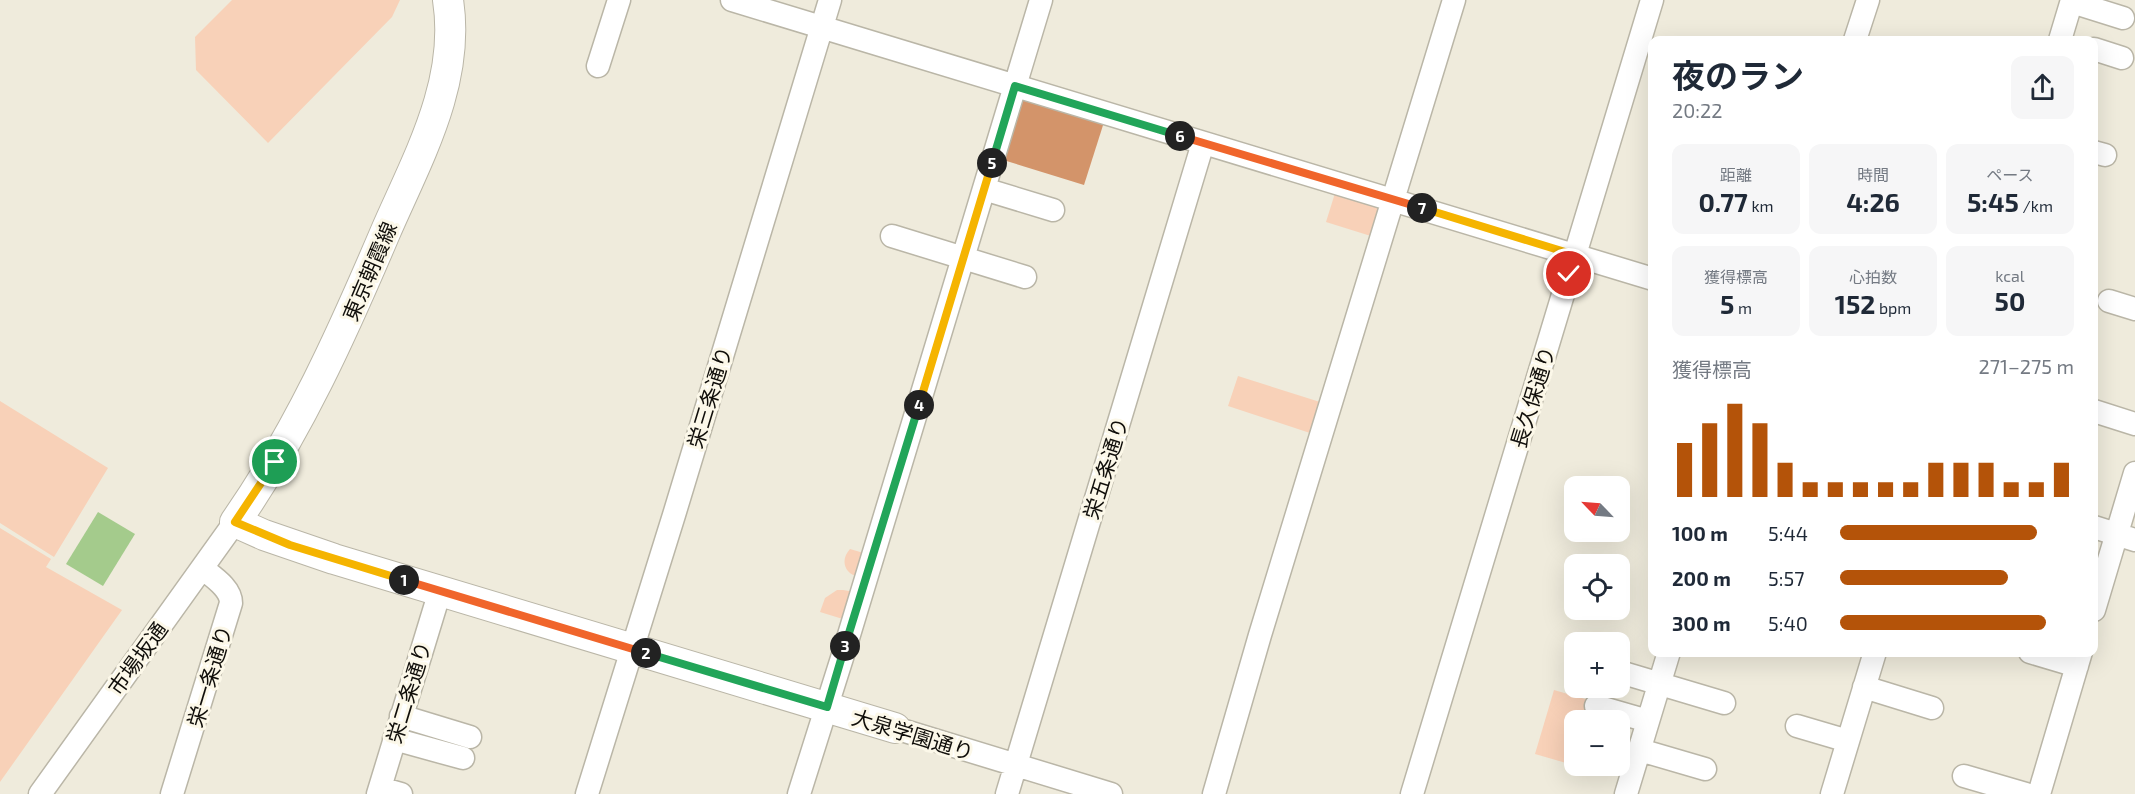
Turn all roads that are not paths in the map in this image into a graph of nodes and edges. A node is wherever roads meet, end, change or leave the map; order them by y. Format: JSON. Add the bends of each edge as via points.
{"nodes":[{"id":1,"x":448,"y":0,"type":"edge"},
{"id":2,"x":619,"y":0,"type":"edge"},
{"id":3,"x":732,"y":0,"type":"edge"},
{"id":4,"x":830,"y":0,"type":"edge"},
{"id":5,"x":1041,"y":0,"type":"edge"},
{"id":6,"x":1454,"y":0,"type":"edge"},
{"id":7,"x":1652,"y":0,"type":"edge"},
{"id":8,"x":1868,"y":0,"type":"edge"},
{"id":9,"x":2072,"y":1,"type":"edge"},
{"id":10,"x":2123,"y":18,"type":"dead end"},
{"id":11,"x":822,"y":27,"type":"junction"},
{"id":12,"x":1856,"y":36,"type":"edge"},
{"id":13,"x":2063,"y":36,"type":"edge"},
{"id":14,"x":2098,"y":50,"type":"edge"},
{"id":15,"x":2122,"y":57,"type":"dead end"},
{"id":16,"x":598,"y":66,"type":"dead end"},
{"id":17,"x":1015,"y":86,"type":"junction"},
{"id":18,"x":1203,"y":143,"type":"junction"},
{"id":19,"x":984,"y":189,"type":"junction"},
{"id":20,"x":1393,"y":200,"type":"junction"},
{"id":21,"x":1053,"y":210,"type":"dead end"},
{"id":22,"x":891,"y":236,"type":"dead end"},
{"id":23,"x":1575,"y":255,"type":"junction"},
{"id":24,"x":963,"y":258,"type":"junction"},
{"id":25,"x":1025,"y":277,"type":"dead end"},
{"id":26,"x":1648,"y":277,"type":"edge"},
{"id":27,"x":2109,"y":301,"type":"dead end"},
{"id":28,"x":2135,"y":309,"type":"edge"},
{"id":29,"x":2098,"y":412,"type":"edge"},
{"id":30,"x":2135,"y":424,"type":"edge"},
{"id":31,"x":2135,"y":473,"type":"edge"},
{"id":32,"x":235,"y":522,"type":"junction"},
{"id":33,"x":2098,"y":528,"type":"edge"},
{"id":34,"x":2126,"y":537,"type":"edge"},
{"id":35,"x":202,"y":568,"type":"junction"},
{"id":36,"x":2100,"y":571,"type":"edge"},
{"id":37,"x":440,"y":591,"type":"junction"},
{"id":38,"x":633,"y":649,"type":"junction"},
{"id":39,"x":1668,"y":657,"type":"edge"},
{"id":40,"x":1873,"y":657,"type":"edge"},
{"id":41,"x":2079,"y":659,"type":"edge"},
{"id":42,"x":1630,"y":675,"type":"edge"},
{"id":43,"x":1660,"y":684,"type":"junction"},
{"id":44,"x":1864,"y":687,"type":"junction"},
{"id":45,"x":1724,"y":703,"type":"dead end"},
{"id":46,"x":1596,"y":705,"type":"dead end"},
{"id":47,"x":827,"y":707,"type":"junction"},
{"id":48,"x":1932,"y":708,"type":"dead end"},
{"id":49,"x":401,"y":716,"type":"junction"},
{"id":50,"x":1648,"y":721,"type":"junction"},
{"id":51,"x":1797,"y":726,"type":"dead end"},
{"id":52,"x":895,"y":728,"type":"joint"},
{"id":53,"x":471,"y":737,"type":"dead end"},
{"id":54,"x":394,"y":739,"type":"junction"},
{"id":55,"x":1848,"y":741,"type":"junction"},
{"id":56,"x":1640,"y":750,"type":"junction"},
{"id":57,"x":463,"y":758,"type":"dead end"},
{"id":58,"x":1015,"y":765,"type":"junction"},
{"id":59,"x":1705,"y":769,"type":"dead end"},
{"id":60,"x":1964,"y":776,"type":"dead end"},
{"id":61,"x":386,"y":792,"type":"edge"},
{"id":62,"x":40,"y":794,"type":"edge"},
{"id":63,"x":172,"y":794,"type":"edge"},
{"id":64,"x":587,"y":794,"type":"edge"},
{"id":65,"x":799,"y":794,"type":"edge"},
{"id":66,"x":1007,"y":794,"type":"edge"},
{"id":67,"x":1111,"y":794,"type":"edge"},
{"id":68,"x":1214,"y":794,"type":"edge"},
{"id":69,"x":1412,"y":794,"type":"edge"},
{"id":70,"x":1626,"y":794,"type":"edge"},
{"id":71,"x":1832,"y":794,"type":"edge"},
{"id":72,"x":2026,"y":794,"type":"edge"},
{"id":73,"x":2038,"y":794,"type":"edge"}],
"edges":[{"from":1,"to":32,"type":"main road","name":"東京朝霞線","via":[[450,51],[446,76],[423,145],[310,401]]},
{"from":2,"to":16,"type":"street"},
{"from":3,"to":11,"type":"street"},
{"from":4,"to":11,"type":"street","name":"栄三条通り"},
{"from":5,"to":17,"type":"street"},
{"from":6,"to":20,"type":"street"},
{"from":7,"to":23,"type":"street","name":"長久保通り"},
{"from":8,"to":12,"type":"street"},
{"from":9,"to":10,"type":"street"},
{"from":9,"to":13,"type":"street"},
{"from":11,"to":17,"type":"street"},
{"from":11,"to":38,"type":"street","name":"栄三条通り"},
{"from":14,"to":15,"type":"street"},
{"from":17,"to":18,"type":"street"},
{"from":17,"to":19,"type":"street"},
{"from":18,"to":20,"type":"street"},
{"from":18,"to":58,"type":"street","name":"栄五条通り"},
{"from":19,"to":21,"type":"street"},
{"from":19,"to":24,"type":"street"},
{"from":20,"to":23,"type":"street"},
{"from":20,"to":68,"type":"street"},
{"from":22,"to":24,"type":"street"},
{"from":23,"to":26,"type":"street"},
{"from":23,"to":69,"type":"street","name":"長久保通り"},
{"from":24,"to":25,"type":"street"},
{"from":24,"to":47,"type":"street"},
{"from":27,"to":28,"type":"street"},
{"from":29,"to":30,"type":"street"},
{"from":31,"to":34,"type":"street"},
{"from":32,"to":35,"type":"street","name":"市場坂通"},
{"from":32,"to":37,"type":"main road","name":"大泉学園通り","via":[[290,545]]},
{"from":33,"to":34,"type":"street"},
{"from":34,"to":36,"type":"street"},
{"from":35,"to":62,"type":"street","name":"市場坂通"},
{"from":35,"to":63,"type":"street","name":"栄一条通り","via":[[228,592],[231,603]]},
{"from":37,"to":38,"type":"main road","name":"大泉学園通り"},
{"from":37,"to":49,"type":"street","name":"栄二条通り"},
{"from":38,"to":47,"type":"main road","name":"大泉学園通り"},
{"from":38,"to":64,"type":"street","name":"栄三条通り"},
{"from":39,"to":43,"type":"street"},
{"from":40,"to":44,"type":"street"},
{"from":41,"to":73,"type":"street"},
{"from":42,"to":43,"type":"street"},
{"from":43,"to":45,"type":"street"},
{"from":43,"to":50,"type":"street"},
{"from":44,"to":48,"type":"street"},
{"from":44,"to":55,"type":"street"},
{"from":46,"to":50,"type":"street"},
{"from":47,"to":52,"type":"main road","name":"大泉学園通り"},
{"from":47,"to":65,"type":"street"},
{"from":49,"to":53,"type":"street"},
{"from":49,"to":54,"type":"street","name":"栄二条通り"},
{"from":50,"to":56,"type":"street"},
{"from":51,"to":55,"type":"street"},
{"from":52,"to":58,"type":"street","name":"大泉学園通り"},
{"from":54,"to":57,"type":"street"},
{"from":54,"to":61,"type":"street","name":"栄二条通り"},
{"from":55,"to":71,"type":"street"},
{"from":56,"to":59,"type":"street"},
{"from":56,"to":70,"type":"street"},
{"from":58,"to":66,"type":"street","name":"栄五条通り"},
{"from":58,"to":67,"type":"street","name":"大泉学園通り"},
{"from":60,"to":72,"type":"street"}]}
